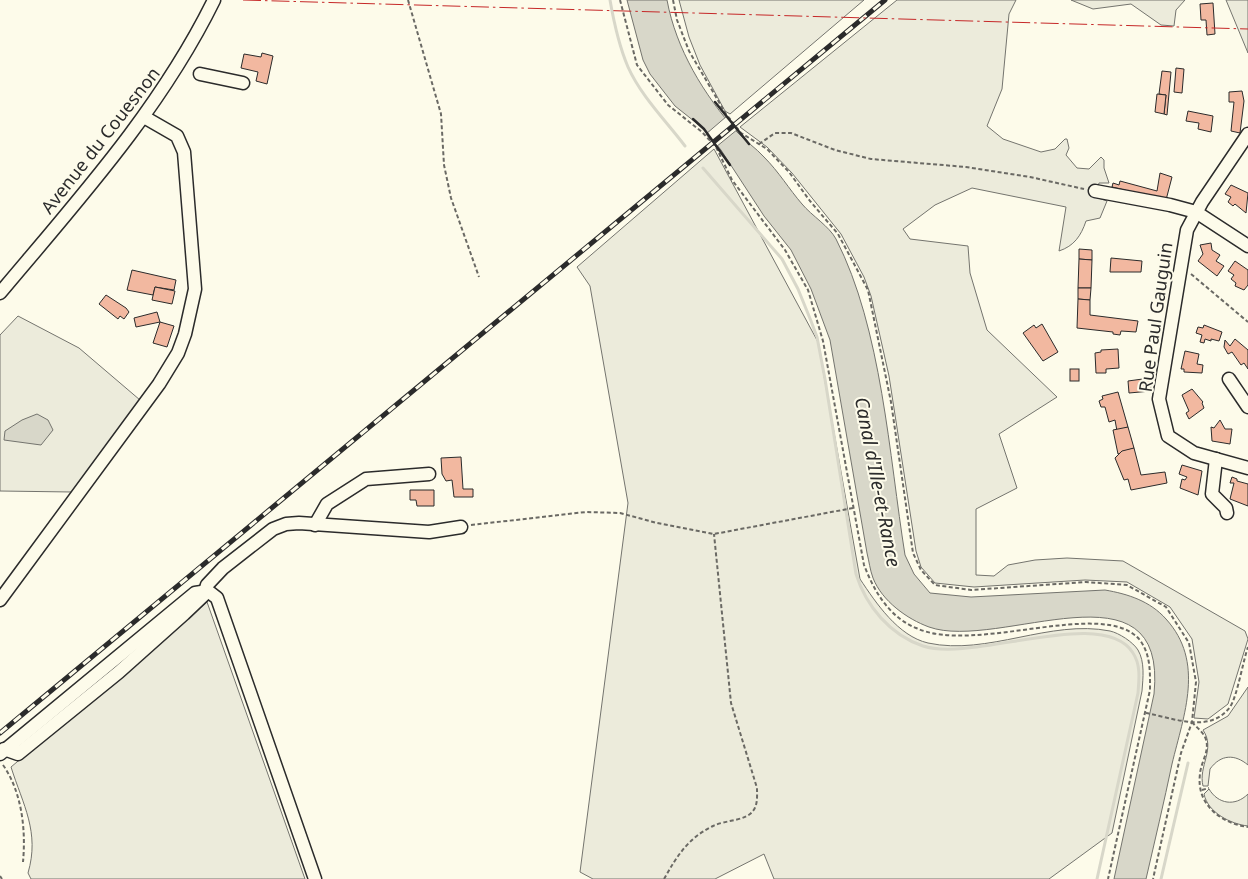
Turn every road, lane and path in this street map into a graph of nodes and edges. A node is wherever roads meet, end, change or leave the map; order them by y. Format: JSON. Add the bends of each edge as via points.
{"nodes":[{"id":1,"x":214,"y":0,"type":"edge"},
{"id":2,"x":408,"y":0,"type":"edge"},
{"id":3,"x":620,"y":0,"type":"edge"},
{"id":4,"x":673,"y":0,"type":"edge"},
{"id":5,"x":200,"y":74,"type":"dead end"},
{"id":6,"x":243,"y":83,"type":"dead end"},
{"id":7,"x":144,"y":117,"type":"junction"},
{"id":8,"x":1248,"y":134,"type":"edge"},
{"id":9,"x":759,"y":144,"type":"junction"},
{"id":10,"x":1095,"y":191,"type":"joint"},
{"id":11,"x":1196,"y":212,"type":"junction"},
{"id":12,"x":1248,"y":246,"type":"edge"},
{"id":13,"x":1180,"y":264,"type":"junction"},
{"id":14,"x":479,"y":277,"type":"dead end"},
{"id":15,"x":0,"y":293,"type":"edge"},
{"id":16,"x":1248,"y":322,"type":"edge"},
{"id":17,"x":1228,"y":378,"type":"dead end"},
{"id":18,"x":1248,"y":407,"type":"edge"},
{"id":19,"x":1216,"y":459,"type":"junction"},
{"id":20,"x":1248,"y":468,"type":"edge"},
{"id":21,"x":429,"y":474,"type":"dead end"},
{"id":22,"x":854,"y":507,"type":"junction"},
{"id":23,"x":1227,"y":514,"type":"dead end"},
{"id":24,"x":315,"y":525,"type":"junction"},
{"id":25,"x":461,"y":527,"type":"joint"},
{"id":26,"x":714,"y":534,"type":"junction"},
{"id":27,"x":204,"y":590,"type":"junction"},
{"id":28,"x":0,"y":600,"type":"edge"},
{"id":29,"x":1248,"y":647,"type":"edge"},
{"id":30,"x":1146,"y":713,"type":"junction"},
{"id":31,"x":1192,"y":722,"type":"junction"},
{"id":32,"x":2,"y":758,"type":"edge"},
{"id":33,"x":1209,"y":788,"type":"dead end"},
{"id":34,"x":1200,"y":790,"type":"junction"},
{"id":35,"x":1248,"y":827,"type":"edge"},
{"id":36,"x":23,"y":862,"type":"dead end"},
{"id":37,"x":0,"y":876,"type":"edge"},
{"id":38,"x":2,"y":879,"type":"edge"},
{"id":39,"x":315,"y":879,"type":"edge"},
{"id":40,"x":664,"y":879,"type":"edge"},
{"id":41,"x":1108,"y":879,"type":"edge"},
{"id":42,"x":1153,"y":879,"type":"edge"}],
"edges":[{"from":1,"to":7,"type":"street","name":"Avenue du Couesnon","via":[[186,54]]},
{"from":2,"to":14,"type":"path","via":[[441,114],[444,165],[451,198]]},
{"from":3,"to":22,"type":"path","via":[[637,65],[668,106],[716,147],[732,180],[786,250],[808,290],[823,341]]},
{"from":4,"to":9,"type":"path","via":[[689,51],[726,114],[741,133]]},
{"from":5,"to":6,"type":"street"},
{"from":7,"to":15,"type":"street","name":"Avenue du Couesnon"},
{"from":7,"to":28,"type":"street","via":[[177,136],[184,152],[195,289],[185,334],[178,353],[159,384]]},
{"from":8,"to":11,"type":"street","name":"Rue Paul Gauguin"},
{"from":9,"to":10,"type":"path","via":[[775,133],[791,134],[871,159],[966,167]]},
{"from":9,"to":31,"type":"path","via":[[789,172],[838,234],[868,290],[891,402],[913,553],[921,570],[934,585],[962,589],[1086,582],[1127,585],[1158,602],[1166,607],[1190,643],[1196,682]]},
{"from":10,"to":11,"type":"street"},
{"from":11,"to":12,"type":"street"},
{"from":11,"to":13,"type":"street","name":"Rue Paul Gauguin","via":[[1187,230]]},
{"from":13,"to":16,"type":"path"},
{"from":13,"to":19,"type":"street","name":"Rue Paul Gauguin","via":[[1160,399],[1168,436],[1194,453]]},
{"from":17,"to":18,"type":"street"},
{"from":19,"to":20,"type":"street","name":"Rue Paul Gauguin"},
{"from":19,"to":23,"type":"street","via":[[1212,494],[1226,508]]},
{"from":21,"to":24,"type":"street","via":[[366,479],[328,504]]},
{"from":22,"to":26,"type":"path"},
{"from":22,"to":30,"type":"path","via":[[870,582],[888,608],[903,620],[929,633],[963,636],[1076,623],[1113,624],[1138,638],[1149,659],[1150,690]]},
{"from":24,"to":25,"type":"street","via":[[429,532]]},
{"from":24,"to":27,"type":"street","via":[[292,523],[273,529],[223,568]]},
{"from":25,"to":26,"type":"path","via":[[586,512],[620,513],[657,524]]},
{"from":26,"to":40,"type":"path","via":[[731,704],[757,788],[757,802],[747,816],[714,825],[693,838],[680,851]]},
{"from":27,"to":32,"type":"street","via":[[194,593]]},
{"from":27,"to":39,"type":"street","via":[[217,598]]},
{"from":29,"to":31,"type":"path","via":[[1230,707],[1210,722]]},
{"from":30,"to":31,"type":"path"},
{"from":30,"to":41,"type":"path"},
{"from":31,"to":34,"type":"path","via":[[1204,736],[1207,747],[1200,772]]},
{"from":31,"to":42,"type":"path","via":[[1181,754]]},
{"from":32,"to":36,"type":"path","via":[[19,802],[24,834]]},
{"from":33,"to":34,"type":"path"},
{"from":34,"to":35,"type":"path","via":[[1214,814]]},
{"from":37,"to":38,"type":"path"}]}
